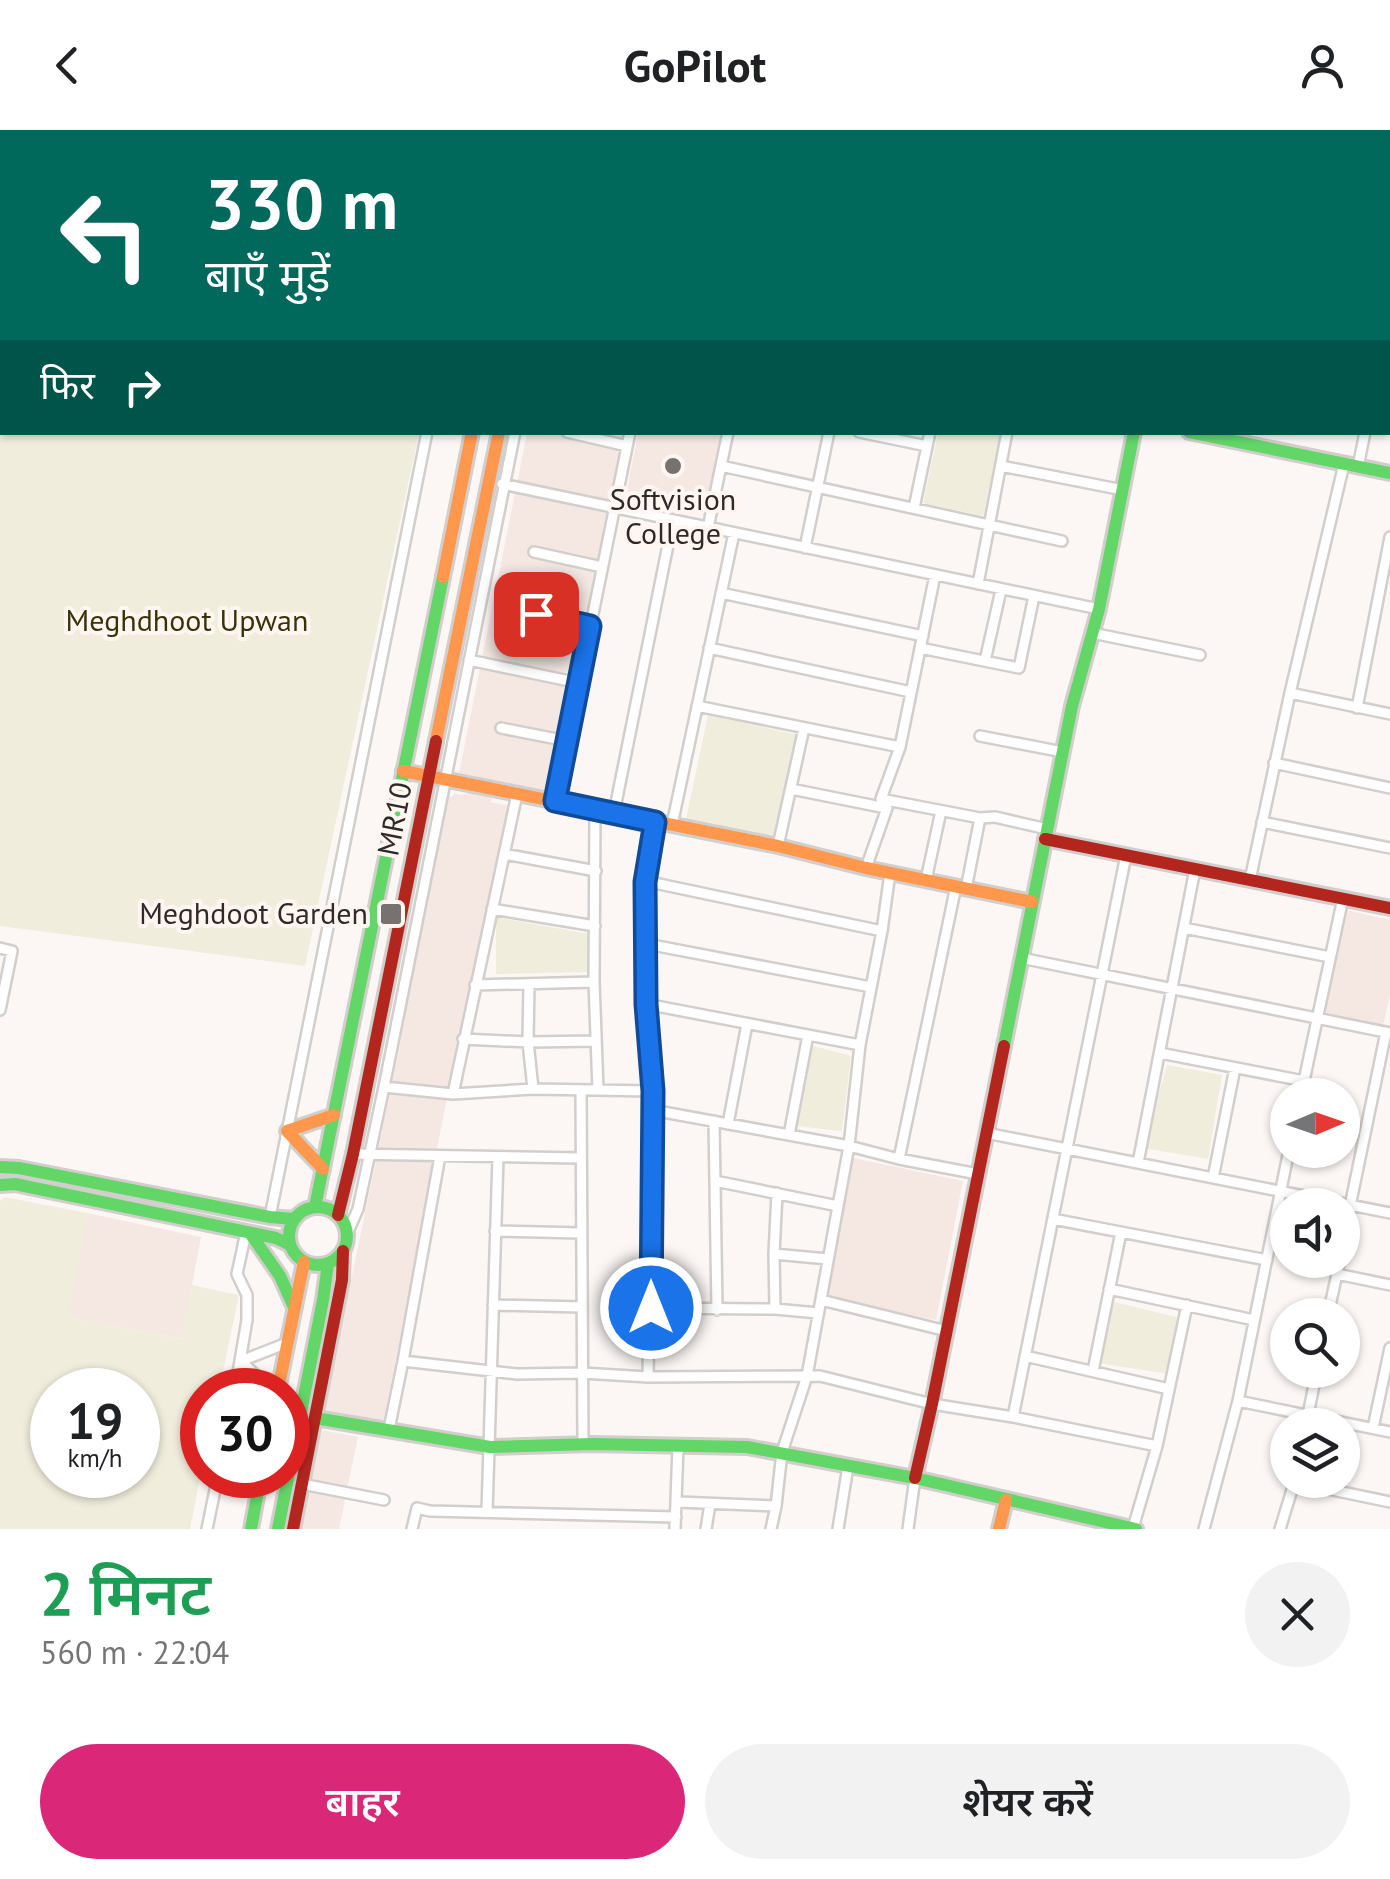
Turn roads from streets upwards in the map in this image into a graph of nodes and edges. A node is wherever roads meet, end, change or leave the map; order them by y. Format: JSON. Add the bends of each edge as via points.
{"nodes":[{"id":1,"x":426,"y":435,"type":"edge"},
{"id":2,"x":471,"y":435,"type":"edge"},
{"id":3,"x":498,"y":435,"type":"edge"},
{"id":4,"x":514,"y":435,"type":"edge"},
{"id":5,"x":580,"y":435,"type":"edge"},
{"id":6,"x":629,"y":435,"type":"edge"},
{"id":7,"x":727,"y":435,"type":"edge"},
{"id":8,"x":827,"y":435,"type":"edge"},
{"id":9,"x":873,"y":435,"type":"edge"},
{"id":10,"x":929,"y":435,"type":"edge"},
{"id":11,"x":1006,"y":435,"type":"edge"},
{"id":12,"x":1133,"y":435,"type":"edge"},
{"id":13,"x":1211,"y":435,"type":"edge"},
{"id":14,"x":1364,"y":435,"type":"edge"},
{"id":15,"x":627,"y":446,"type":"junction"},
{"id":16,"x":927,"y":446,"type":"junction"},
{"id":17,"x":1351,"y":465,"type":"junction"},
{"id":18,"x":721,"y":466,"type":"junction"},
{"id":19,"x":1001,"y":466,"type":"junction"},
{"id":20,"x":1390,"y":474,"type":"edge"},
{"id":21,"x":489,"y":482,"type":"junction"},
{"id":22,"x":504,"y":485,"type":"junction"},
{"id":23,"x":818,"y":487,"type":"junction"},
{"id":24,"x":1123,"y":490,"type":"junction"},
{"id":25,"x":614,"y":508,"type":"junction"},
{"id":26,"x":914,"y":508,"type":"junction"},
{"id":27,"x":673,"y":520,"type":"junction"},
{"id":28,"x":989,"y":525,"type":"junction"},
{"id":29,"x":708,"y":528,"type":"junction"},
{"id":30,"x":734,"y":533,"type":"junction"},
{"id":31,"x":1390,"y":537,"type":"edge"},
{"id":32,"x":1062,"y":541,"type":"dead end"},
{"id":33,"x":806,"y":548,"type":"junction"},
{"id":34,"x":534,"y":552,"type":"dead end"},
{"id":35,"x":602,"y":567,"type":"junction"},
{"id":36,"x":935,"y":575,"type":"junction"},
{"id":37,"x":978,"y":584,"type":"junction"},
{"id":38,"x":1000,"y":590,"type":"junction"},
{"id":39,"x":721,"y":593,"type":"junction"},
{"id":40,"x":1034,"y":596,"type":"junction"},
{"id":41,"x":1099,"y":610,"type":"junction"},
{"id":42,"x":536,"y":614,"type":"dead end"},
{"id":43,"x":590,"y":626,"type":"junction"},
{"id":44,"x":1092,"y":633,"type":"junction"},
{"id":45,"x":923,"y":636,"type":"junction"},
{"id":46,"x":709,"y":648,"type":"junction"},
{"id":47,"x":920,"y":648,"type":"junction"},
{"id":48,"x":1200,"y":655,"type":"dead end"},
{"id":49,"x":469,"y":660,"type":"junction"},
{"id":50,"x":985,"y":662,"type":"junction"},
{"id":51,"x":579,"y":683,"type":"junction"},
{"id":52,"x":911,"y":692,"type":"junction"},
{"id":53,"x":1290,"y":693,"type":"junction"},
{"id":54,"x":697,"y":706,"type":"junction"},
{"id":55,"x":1357,"y":708,"type":"junction"},
{"id":56,"x":1390,"y":714,"type":"edge"},
{"id":57,"x":501,"y":728,"type":"dead end"},
{"id":58,"x":804,"y":728,"type":"junction"},
{"id":59,"x":980,"y":736,"type":"dead end"},
{"id":60,"x":567,"y":741,"type":"junction"},
{"id":61,"x":900,"y":748,"type":"junction"},
{"id":62,"x":1063,"y":752,"type":"junction"},
{"id":63,"x":1274,"y":763,"type":"junction"},
{"id":64,"x":404,"y":771,"type":"junction"},
{"id":65,"x":429,"y":776,"type":"junction"},
{"id":66,"x":445,"y":780,"type":"junction"},
{"id":67,"x":790,"y":788,"type":"junction"},
{"id":68,"x":1390,"y":788,"type":"edge"},
{"id":69,"x":517,"y":794,"type":"junction"},
{"id":70,"x":555,"y":801,"type":"junction"},
{"id":71,"x":884,"y":804,"type":"junction"},
{"id":72,"x":595,"y":810,"type":"junction"},
{"id":73,"x":941,"y":811,"type":"junction"},
{"id":74,"x":614,"y":813,"type":"junction"},
{"id":75,"x":980,"y":818,"type":"junction"},
{"id":76,"x":655,"y":822,"type":"junction"},
{"id":77,"x":1262,"y":822,"type":"junction"},
{"id":78,"x":672,"y":825,"type":"junction"},
{"id":79,"x":1046,"y":834,"type":"junction"},
{"id":80,"x":778,"y":846,"type":"junction"},
{"id":81,"x":1390,"y":848,"type":"edge"},
{"id":82,"x":504,"y":854,"type":"junction"},
{"id":83,"x":1126,"y":856,"type":"junction"},
{"id":84,"x":866,"y":868,"type":"junction"},
{"id":85,"x":1196,"y":869,"type":"junction"},
{"id":86,"x":596,"y":871,"type":"junction"},
{"id":87,"x":890,"y":873,"type":"junction"},
{"id":88,"x":926,"y":880,"type":"junction"},
{"id":89,"x":1250,"y":880,"type":"junction"},
{"id":90,"x":645,"y":882,"type":"junction"},
{"id":91,"x":961,"y":887,"type":"junction"},
{"id":92,"x":1343,"y":898,"type":"junction"},
{"id":93,"x":1032,"y":902,"type":"junction"},
{"id":94,"x":1390,"y":908,"type":"edge"},
{"id":95,"x":492,"y":909,"type":"junction"},
{"id":96,"x":595,"y":926,"type":"junction"},
{"id":97,"x":1184,"y":928,"type":"junction"},
{"id":98,"x":882,"y":932,"type":"junction"},
{"id":99,"x":647,"y":944,"type":"junction"},
{"id":100,"x":0,"y":948,"type":"edge"},
{"id":101,"x":1330,"y":957,"type":"junction"},
{"id":102,"x":1021,"y":958,"type":"junction"},
{"id":103,"x":1102,"y":974,"type":"junction"},
{"id":104,"x":594,"y":982,"type":"junction"},
{"id":105,"x":529,"y":984,"type":"junction"},
{"id":106,"x":475,"y":985,"type":"junction"},
{"id":107,"x":871,"y":987,"type":"junction"},
{"id":108,"x":1172,"y":988,"type":"junction"},
{"id":109,"x":646,"y":1004,"type":"junction"},
{"id":110,"x":0,"y":1010,"type":"edge"},
{"id":111,"x":1317,"y":1018,"type":"junction"},
{"id":112,"x":747,"y":1024,"type":"junction"},
{"id":113,"x":1388,"y":1032,"type":"edge"},
{"id":114,"x":808,"y":1035,"type":"junction"},
{"id":115,"x":464,"y":1039,"type":"junction"},
{"id":116,"x":596,"y":1041,"type":"junction"},
{"id":117,"x":528,"y":1042,"type":"junction"},
{"id":118,"x":860,"y":1045,"type":"junction"},
{"id":119,"x":1160,"y":1053,"type":"junction"},
{"id":120,"x":1235,"y":1068,"type":"junction"},
{"id":121,"x":1288,"y":1078,"type":"edge"},
{"id":122,"x":1305,"y":1078,"type":"edge"},
{"id":123,"x":384,"y":1087,"type":"junction"},
{"id":124,"x":533,"y":1089,"type":"junction"},
{"id":125,"x":581,"y":1090,"type":"junction"},
{"id":126,"x":598,"y":1090,"type":"junction"},
{"id":127,"x":653,"y":1091,"type":"junction"},
{"id":128,"x":453,"y":1094,"type":"junction"},
{"id":129,"x":652,"y":1110,"type":"junction"},
{"id":130,"x":334,"y":1115,"type":"junction"},
{"id":131,"x":714,"y":1121,"type":"junction"},
{"id":132,"x":728,"y":1124,"type":"junction"},
{"id":133,"x":287,"y":1131,"type":"junction"},
{"id":134,"x":986,"y":1133,"type":"junction"},
{"id":135,"x":790,"y":1135,"type":"junction"},
{"id":136,"x":848,"y":1146,"type":"junction"},
{"id":137,"x":1067,"y":1149,"type":"junction"},
{"id":138,"x":353,"y":1154,"type":"junction"},
{"id":139,"x":369,"y":1156,"type":"junction"},
{"id":140,"x":440,"y":1156,"type":"junction"},
{"id":141,"x":498,"y":1157,"type":"junction"},
{"id":142,"x":580,"y":1158,"type":"junction"},
{"id":143,"x":898,"y":1160,"type":"junction"},
{"id":144,"x":1138,"y":1163,"type":"junction"},
{"id":145,"x":0,"y":1167,"type":"edge"},
{"id":146,"x":323,"y":1169,"type":"junction"},
{"id":147,"x":978,"y":1174,"type":"junction"},
{"id":148,"x":1213,"y":1178,"type":"junction"},
{"id":149,"x":715,"y":1180,"type":"junction"},
{"id":150,"x":0,"y":1185,"type":"edge"},
{"id":151,"x":1355,"y":1188,"type":"edge"},
{"id":152,"x":1270,"y":1189,"type":"edge"},
{"id":153,"x":777,"y":1193,"type":"junction"},
{"id":154,"x":838,"y":1206,"type":"junction"},
{"id":155,"x":315,"y":1207,"type":"junction"},
{"id":156,"x":1360,"y":1207,"type":"edge"},
{"id":157,"x":1390,"y":1213,"type":"edge"},
{"id":158,"x":338,"y":1216,"type":"junction"},
{"id":159,"x":270,"y":1218,"type":"junction"},
{"id":160,"x":294,"y":1219,"type":"junction"},
{"id":161,"x":1053,"y":1219,"type":"junction"},
{"id":162,"x":248,"y":1232,"type":"junction"},
{"id":163,"x":495,"y":1232,"type":"junction"},
{"id":164,"x":1121,"y":1232,"type":"junction"},
{"id":165,"x":581,"y":1233,"type":"junction"},
{"id":166,"x":347,"y":1234,"type":"junction"},
{"id":167,"x":290,"y":1244,"type":"junction"},
{"id":168,"x":1270,"y":1245,"type":"edge"},
{"id":169,"x":342,"y":1252,"type":"junction"},
{"id":170,"x":774,"y":1254,"type":"junction"},
{"id":171,"x":828,"y":1259,"type":"junction"},
{"id":172,"x":1267,"y":1260,"type":"junction"},
{"id":173,"x":304,"y":1262,"type":"junction"},
{"id":174,"x":328,"y":1264,"type":"junction"},
{"id":175,"x":1356,"y":1278,"type":"edge"},
{"id":176,"x":1390,"y":1285,"type":"edge"},
{"id":177,"x":1109,"y":1289,"type":"junction"},
{"id":178,"x":821,"y":1300,"type":"junction"},
{"id":179,"x":493,"y":1304,"type":"junction"},
{"id":180,"x":1186,"y":1306,"type":"junction"},
{"id":181,"x":582,"y":1307,"type":"junction"},
{"id":182,"x":651,"y":1308,"type":"junction"},
{"id":183,"x":775,"y":1309,"type":"junction"},
{"id":184,"x":295,"y":1310,"type":"junction"},
{"id":185,"x":717,"y":1310,"type":"junction"},
{"id":186,"x":818,"y":1313,"type":"junction"},
{"id":187,"x":1254,"y":1320,"type":"junction"},
{"id":188,"x":947,"y":1331,"type":"junction"},
{"id":189,"x":288,"y":1343,"type":"junction"},
{"id":190,"x":1025,"y":1356,"type":"junction"},
{"id":191,"x":1389,"y":1356,"type":"edge"},
{"id":192,"x":404,"y":1360,"type":"junction"},
{"id":193,"x":241,"y":1361,"type":"junction"},
{"id":194,"x":240,"y":1368,"type":"edge"},
{"id":195,"x":249,"y":1368,"type":"edge"},
{"id":196,"x":281,"y":1368,"type":"edge"},
{"id":197,"x":491,"y":1371,"type":"junction"},
{"id":198,"x":1093,"y":1372,"type":"junction"},
{"id":199,"x":582,"y":1374,"type":"junction"},
{"id":200,"x":807,"y":1376,"type":"junction"},
{"id":201,"x":648,"y":1377,"type":"junction"},
{"id":202,"x":1169,"y":1389,"type":"junction"},
{"id":203,"x":1238,"y":1401,"type":"junction"},
{"id":204,"x":932,"y":1404,"type":"junction"},
{"id":205,"x":1270,"y":1410,"type":"edge"},
{"id":206,"x":1012,"y":1417,"type":"junction"},
{"id":207,"x":315,"y":1418,"type":"junction"},
{"id":208,"x":1360,"y":1426,"type":"edge"},
{"id":209,"x":1373,"y":1428,"type":"junction"},
{"id":210,"x":389,"y":1429,"type":"junction"},
{"id":211,"x":1390,"y":1432,"type":"edge"},
{"id":212,"x":310,"y":1443,"type":"edge"},
{"id":213,"x":583,"y":1444,"type":"junction"},
{"id":214,"x":678,"y":1446,"type":"junction"},
{"id":215,"x":1158,"y":1446,"type":"junction"},
{"id":216,"x":490,"y":1447,"type":"junction"},
{"id":217,"x":782,"y":1452,"type":"junction"},
{"id":218,"x":848,"y":1466,"type":"junction"},
{"id":219,"x":915,"y":1478,"type":"junction"},
{"id":220,"x":310,"y":1486,"type":"edge"},
{"id":221,"x":1360,"y":1495,"type":"edge"},
{"id":222,"x":213,"y":1498,"type":"edge"},
{"id":223,"x":257,"y":1498,"type":"edge"},
{"id":224,"x":299,"y":1498,"type":"edge"},
{"id":225,"x":1289,"y":1498,"type":"edge"},
{"id":226,"x":384,"y":1500,"type":"dead end"},
{"id":227,"x":1006,"y":1500,"type":"junction"},
{"id":228,"x":678,"y":1502,"type":"junction"},
{"id":229,"x":1390,"y":1502,"type":"edge"},
{"id":230,"x":710,"y":1504,"type":"junction"},
{"id":231,"x":776,"y":1506,"type":"junction"},
{"id":232,"x":487,"y":1512,"type":"junction"},
{"id":233,"x":608,"y":1516,"type":"junction"},
{"id":234,"x":676,"y":1517,"type":"junction"},
{"id":235,"x":1089,"y":1524,"type":"edge"},
{"id":236,"x":206,"y":1529,"type":"edge"},
{"id":237,"x":251,"y":1529,"type":"edge"},
{"id":238,"x":278,"y":1529,"type":"edge"},
{"id":239,"x":293,"y":1529,"type":"edge"},
{"id":240,"x":412,"y":1529,"type":"edge"},
{"id":241,"x":606,"y":1529,"type":"edge"},
{"id":242,"x":675,"y":1529,"type":"edge"},
{"id":243,"x":706,"y":1529,"type":"edge"},
{"id":244,"x":771,"y":1529,"type":"edge"},
{"id":245,"x":838,"y":1529,"type":"edge"},
{"id":246,"x":908,"y":1529,"type":"edge"},
{"id":247,"x":999,"y":1529,"type":"edge"},
{"id":248,"x":1134,"y":1529,"type":"edge"},
{"id":249,"x":1204,"y":1529,"type":"edge"},
{"id":250,"x":1280,"y":1529,"type":"edge"}],
"edges":[{"from":1,"to":133,"type":"street"},
{"from":2,"to":64,"type":"street","name":"MR10"},
{"from":3,"to":21,"type":"street","name":"MR10"},
{"from":4,"to":22,"type":"street"},
{"from":5,"to":15,"type":"street"},
{"from":6,"to":15,"type":"street"},
{"from":7,"to":18,"type":"street"},
{"from":8,"to":23,"type":"street"},
{"from":9,"to":16,"type":"street"},
{"from":10,"to":16,"type":"street"},
{"from":11,"to":19,"type":"street"},
{"from":12,"to":24,"type":"street"},
{"from":13,"to":17,"type":"street"},
{"from":14,"to":17,"type":"street"},
{"from":15,"to":25,"type":"street"},
{"from":16,"to":26,"type":"street"},
{"from":17,"to":20,"type":"street"},
{"from":17,"to":53,"type":"street"},
{"from":18,"to":23,"type":"street"},
{"from":18,"to":29,"type":"street"},
{"from":19,"to":24,"type":"street"},
{"from":19,"to":28,"type":"street"},
{"from":21,"to":22,"type":"street"},
{"from":21,"to":65,"type":"street","name":"MR10"},
{"from":22,"to":25,"type":"street"},
{"from":22,"to":49,"type":"street"},
{"from":23,"to":26,"type":"street"},
{"from":23,"to":33,"type":"street"},
{"from":24,"to":41,"type":"street"},
{"from":25,"to":27,"type":"street"},
{"from":25,"to":35,"type":"street"},
{"from":26,"to":28,"type":"street"},
{"from":27,"to":29,"type":"street"},
{"from":27,"to":74,"type":"street"},
{"from":28,"to":32,"type":"street"},
{"from":28,"to":37,"type":"street"},
{"from":29,"to":30,"type":"street"},
{"from":30,"to":33,"type":"street"},
{"from":30,"to":39,"type":"street"},
{"from":31,"to":55,"type":"street"},
{"from":33,"to":36,"type":"street"},
{"from":34,"to":35,"type":"street"},
{"from":35,"to":43,"type":"street"},
{"from":36,"to":37,"type":"street"},
{"from":36,"to":45,"type":"street"},
{"from":37,"to":38,"type":"street"},
{"from":38,"to":40,"type":"street"},
{"from":38,"to":50,"type":"street"},
{"from":39,"to":45,"type":"street"},
{"from":39,"to":46,"type":"street"},
{"from":40,"to":41,"type":"street"},
{"from":40,"to":50,"type":"street","via":[[1019,668]]},
{"from":41,"to":44,"type":"street"},
{"from":42,"to":43,"type":"street"},
{"from":43,"to":51,"type":"street"},
{"from":44,"to":48,"type":"street"},
{"from":44,"to":62,"type":"street"},
{"from":45,"to":47,"type":"street"},
{"from":46,"to":52,"type":"street"},
{"from":46,"to":54,"type":"street"},
{"from":47,"to":50,"type":"street"},
{"from":47,"to":52,"type":"street"},
{"from":49,"to":51,"type":"street"},
{"from":49,"to":66,"type":"street"},
{"from":51,"to":60,"type":"street"},
{"from":52,"to":61,"type":"street"},
{"from":53,"to":55,"type":"street"},
{"from":53,"to":63,"type":"street"},
{"from":54,"to":58,"type":"street"},
{"from":54,"to":78,"type":"street"},
{"from":55,"to":56,"type":"street"},
{"from":57,"to":60,"type":"street"},
{"from":58,"to":61,"type":"street"},
{"from":58,"to":67,"type":"street"},
{"from":59,"to":62,"type":"street"},
{"from":60,"to":70,"type":"street"},
{"from":61,"to":71,"type":"street"},
{"from":62,"to":79,"type":"street"},
{"from":63,"to":68,"type":"street"},
{"from":63,"to":77,"type":"street"},
{"from":64,"to":65,"type":"street"},
{"from":64,"to":130,"type":"street","name":"MR10"},
{"from":65,"to":66,"type":"street"},
{"from":65,"to":138,"type":"street","name":"MR10"},
{"from":66,"to":69,"type":"street"},
{"from":66,"to":123,"type":"street"},
{"from":67,"to":71,"type":"street"},
{"from":67,"to":80,"type":"street"},
{"from":69,"to":70,"type":"street"},
{"from":69,"to":82,"type":"street"},
{"from":70,"to":72,"type":"street"},
{"from":71,"to":73,"type":"street"},
{"from":71,"to":84,"type":"street"},
{"from":72,"to":74,"type":"street"},
{"from":72,"to":86,"type":"street"},
{"from":73,"to":75,"type":"street"},
{"from":73,"to":88,"type":"street"},
{"from":74,"to":76,"type":"street"},
{"from":75,"to":79,"type":"street"},
{"from":75,"to":91,"type":"street"},
{"from":76,"to":78,"type":"street"},
{"from":76,"to":90,"type":"street"},
{"from":77,"to":81,"type":"street"},
{"from":77,"to":89,"type":"street"},
{"from":78,"to":80,"type":"street"},
{"from":79,"to":83,"type":"street"},
{"from":79,"to":93,"type":"street"},
{"from":80,"to":84,"type":"street"},
{"from":82,"to":86,"type":"street"},
{"from":82,"to":95,"type":"street"},
{"from":83,"to":85,"type":"street"},
{"from":83,"to":103,"type":"street"},
{"from":84,"to":87,"type":"street"},
{"from":85,"to":89,"type":"street"},
{"from":85,"to":97,"type":"street"},
{"from":86,"to":96,"type":"street"},
{"from":87,"to":88,"type":"street"},
{"from":87,"to":98,"type":"street"},
{"from":88,"to":91,"type":"street"},
{"from":89,"to":92,"type":"street"},
{"from":90,"to":98,"type":"street"},
{"from":90,"to":99,"type":"street"},
{"from":91,"to":93,"type":"street"},
{"from":91,"to":143,"type":"street"},
{"from":92,"to":94,"type":"street"},
{"from":92,"to":101,"type":"street"},
{"from":93,"to":102,"type":"street"},
{"from":95,"to":96,"type":"street"},
{"from":95,"to":106,"type":"street"},
{"from":96,"to":104,"type":"street"},
{"from":97,"to":101,"type":"street"},
{"from":97,"to":108,"type":"street"},
{"from":98,"to":107,"type":"street"},
{"from":99,"to":107,"type":"street"},
{"from":99,"to":109,"type":"street"},
{"from":100,"to":110,"type":"street","via":[[12,951]]},
{"from":101,"to":111,"type":"street"},
{"from":102,"to":103,"type":"street"},
{"from":102,"to":134,"type":"street"},
{"from":103,"to":108,"type":"street"},
{"from":103,"to":137,"type":"street"},
{"from":104,"to":105,"type":"street"},
{"from":104,"to":116,"type":"street"},
{"from":105,"to":106,"type":"street"},
{"from":105,"to":117,"type":"street"},
{"from":106,"to":115,"type":"street"},
{"from":107,"to":118,"type":"street"},
{"from":108,"to":111,"type":"street"},
{"from":108,"to":119,"type":"street"},
{"from":109,"to":112,"type":"street"},
{"from":109,"to":127,"type":"street"},
{"from":111,"to":113,"type":"street"},
{"from":111,"to":122,"type":"street"},
{"from":112,"to":114,"type":"street"},
{"from":112,"to":132,"type":"street"},
{"from":113,"to":151,"type":"street"},
{"from":114,"to":118,"type":"street"},
{"from":114,"to":135,"type":"street"},
{"from":115,"to":117,"type":"street"},
{"from":115,"to":128,"type":"street"},
{"from":116,"to":117,"type":"street"},
{"from":116,"to":126,"type":"street"},
{"from":117,"to":124,"type":"street"},
{"from":118,"to":136,"type":"street"},
{"from":119,"to":120,"type":"street"},
{"from":119,"to":144,"type":"street"},
{"from":120,"to":121,"type":"street"},
{"from":120,"to":148,"type":"street"},
{"from":123,"to":128,"type":"street"},
{"from":123,"to":139,"type":"street"},
{"from":124,"to":125,"type":"street"},
{"from":124,"to":128,"type":"street"},
{"from":125,"to":126,"type":"street"},
{"from":125,"to":142,"type":"street"},
{"from":126,"to":127,"type":"street"},
{"from":127,"to":129,"type":"street"},
{"from":129,"to":131,"type":"street"},
{"from":129,"to":182,"type":"street"},
{"from":130,"to":133,"type":"street"},
{"from":130,"to":146,"type":"street","name":"MR10"},
{"from":131,"to":132,"type":"street"},
{"from":131,"to":149,"type":"street"},
{"from":132,"to":135,"type":"street"},
{"from":133,"to":146,"type":"street"},
{"from":133,"to":159,"type":"street"},
{"from":134,"to":137,"type":"street"},
{"from":134,"to":147,"type":"street"},
{"from":135,"to":136,"type":"street"},
{"from":136,"to":143,"type":"street"},
{"from":136,"to":154,"type":"street"},
{"from":137,"to":144,"type":"street"},
{"from":137,"to":161,"type":"street"},
{"from":138,"to":139,"type":"street"},
{"from":138,"to":158,"type":"street","name":"MR10"},
{"from":139,"to":140,"type":"street"},
{"from":139,"to":166,"type":"street"},
{"from":140,"to":141,"type":"street"},
{"from":140,"to":192,"type":"street"},
{"from":141,"to":142,"type":"street"},
{"from":141,"to":163,"type":"street"},
{"from":142,"to":165,"type":"street"},
{"from":143,"to":147,"type":"street"},
{"from":144,"to":148,"type":"street"},
{"from":145,"to":159,"type":"street"},
{"from":146,"to":155,"type":"street","name":"MR10"},
{"from":147,"to":188,"type":"street"},
{"from":148,"to":152,"type":"street"},
{"from":149,"to":153,"type":"street"},
{"from":149,"to":185,"type":"street"},
{"from":150,"to":162,"type":"street"},
{"from":153,"to":154,"type":"street"},
{"from":153,"to":170,"type":"street"},
{"from":154,"to":171,"type":"street"},
{"from":155,"to":158,"type":"street"},
{"from":155,"to":160,"type":"street"},
{"from":156,"to":157,"type":"street"},
{"from":158,"to":166,"type":"street"},
{"from":159,"to":160,"type":"street"},
{"from":160,"to":167,"type":"street"},
{"from":161,"to":164,"type":"street"},
{"from":161,"to":190,"type":"street"},
{"from":162,"to":167,"type":"street"},
{"from":162,"to":184,"type":"street","via":[[287,1287]]},
{"from":162,"to":193,"type":"street","via":[[237,1274],[248,1295]]},
{"from":163,"to":165,"type":"street"},
{"from":163,"to":179,"type":"street"},
{"from":164,"to":172,"type":"street"},
{"from":164,"to":177,"type":"street"},
{"from":165,"to":181,"type":"street"},
{"from":166,"to":169,"type":"street"},
{"from":167,"to":173,"type":"street"},
{"from":168,"to":172,"type":"street"},
{"from":169,"to":174,"type":"street"},
{"from":169,"to":207,"type":"street"},
{"from":170,"to":171,"type":"street"},
{"from":170,"to":183,"type":"street"},
{"from":171,"to":178,"type":"street"},
{"from":172,"to":187,"type":"street"},
{"from":173,"to":174,"type":"street"},
{"from":173,"to":184,"type":"street"},
{"from":174,"to":238,"type":"street"},
{"from":175,"to":176,"type":"street"},
{"from":177,"to":180,"type":"street"},
{"from":177,"to":198,"type":"street"},
{"from":178,"to":186,"type":"street"},
{"from":178,"to":188,"type":"street"},
{"from":179,"to":181,"type":"street"},
{"from":179,"to":197,"type":"street"},
{"from":180,"to":187,"type":"street"},
{"from":180,"to":202,"type":"street"},
{"from":181,"to":199,"type":"street"},
{"from":182,"to":185,"type":"street"},
{"from":182,"to":201,"type":"street"},
{"from":183,"to":185,"type":"street"},
{"from":183,"to":186,"type":"street"},
{"from":184,"to":189,"type":"street"},
{"from":186,"to":200,"type":"street"},
{"from":187,"to":203,"type":"street"},
{"from":188,"to":204,"type":"street"},
{"from":189,"to":193,"type":"street"},
{"from":189,"to":196,"type":"street"},
{"from":190,"to":198,"type":"street"},
{"from":190,"to":206,"type":"street"},
{"from":191,"to":209,"type":"street"},
{"from":192,"to":197,"type":"street"},
{"from":192,"to":210,"type":"street"},
{"from":193,"to":194,"type":"street"},
{"from":193,"to":195,"type":"street"},
{"from":197,"to":199,"type":"street"},
{"from":197,"to":216,"type":"street"},
{"from":198,"to":202,"type":"street"},
{"from":199,"to":201,"type":"street"},
{"from":199,"to":213,"type":"street"},
{"from":200,"to":201,"type":"street"},
{"from":200,"to":204,"type":"street"},
{"from":200,"to":217,"type":"street"},
{"from":202,"to":215,"type":"street"},
{"from":203,"to":205,"type":"street"},
{"from":203,"to":249,"type":"street"},
{"from":204,"to":206,"type":"street"},
{"from":204,"to":219,"type":"street"},
{"from":206,"to":215,"type":"street"},
{"from":207,"to":210,"type":"street"},
{"from":207,"to":212,"type":"street"},
{"from":208,"to":209,"type":"street"},
{"from":209,"to":211,"type":"street"},
{"from":210,"to":216,"type":"street"},
{"from":213,"to":214,"type":"street"},
{"from":213,"to":216,"type":"street"},
{"from":214,"to":217,"type":"street"},
{"from":214,"to":228,"type":"street"},
{"from":215,"to":248,"type":"street"},
{"from":216,"to":232,"type":"street"},
{"from":217,"to":218,"type":"street"},
{"from":217,"to":231,"type":"street"},
{"from":218,"to":219,"type":"street"},
{"from":218,"to":245,"type":"street"},
{"from":219,"to":227,"type":"street"},
{"from":219,"to":246,"type":"street"},
{"from":220,"to":226,"type":"street"},
{"from":221,"to":229,"type":"street"},
{"from":222,"to":236,"type":"street"},
{"from":223,"to":237,"type":"street"},
{"from":224,"to":239,"type":"street"},
{"from":225,"to":250,"type":"street"},
{"from":227,"to":235,"type":"street"},
{"from":227,"to":247,"type":"street"},
{"from":228,"to":230,"type":"street"},
{"from":228,"to":234,"type":"street"},
{"from":230,"to":231,"type":"street"},
{"from":230,"to":243,"type":"street"},
{"from":231,"to":244,"type":"street"},
{"from":232,"to":233,"type":"street"},
{"from":232,"to":240,"type":"street","via":[[418,1508]]},
{"from":233,"to":234,"type":"street"},
{"from":233,"to":241,"type":"street"},
{"from":234,"to":242,"type":"street"},
{"from":235,"to":248,"type":"street"}]}
